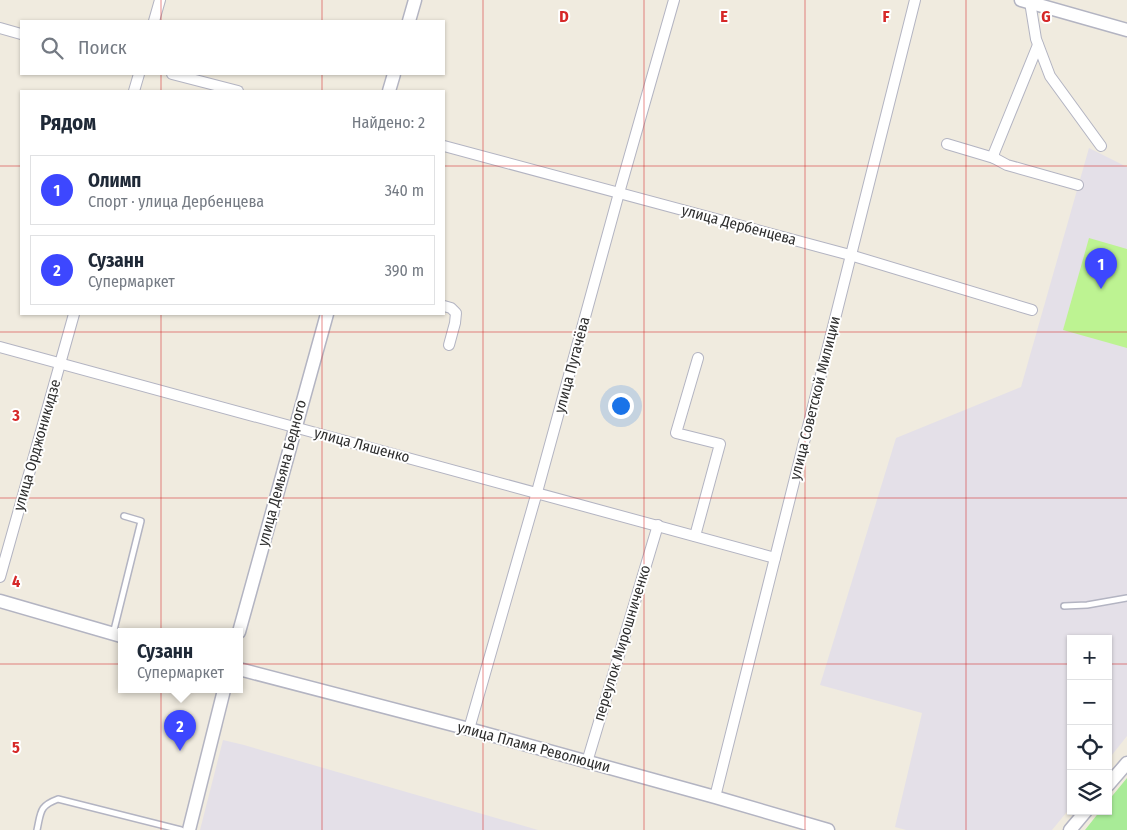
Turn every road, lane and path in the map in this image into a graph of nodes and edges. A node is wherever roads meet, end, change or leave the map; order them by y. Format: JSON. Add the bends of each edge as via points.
{"nodes":[{"id":1,"x":160,"y":0,"type":"edge"},
{"id":2,"x":415,"y":0,"type":"edge"},
{"id":3,"x":674,"y":0,"type":"edge"},
{"id":4,"x":915,"y":0,"type":"edge"},
{"id":5,"x":1025,"y":1,"type":"edge"},
{"id":6,"x":154,"y":20,"type":"edge"},
{"id":7,"x":409,"y":20,"type":"edge"},
{"id":8,"x":0,"y":28,"type":"edge"},
{"id":9,"x":1127,"y":30,"type":"edge"},
{"id":10,"x":20,"y":34,"type":"edge"},
{"id":11,"x":1038,"y":45,"type":"junction"},
{"id":12,"x":139,"y":75,"type":"edge"},
{"id":13,"x":176,"y":75,"type":"edge"},
{"id":14,"x":394,"y":75,"type":"edge"},
{"id":15,"x":134,"y":90,"type":"edge"},
{"id":16,"x":234,"y":90,"type":"edge"},
{"id":17,"x":389,"y":90,"type":"edge"},
{"id":18,"x":947,"y":144,"type":"dead end"},
{"id":19,"x":445,"y":146,"type":"edge"},
{"id":20,"x":1101,"y":146,"type":"dead end"},
{"id":21,"x":994,"y":158,"type":"junction"},
{"id":22,"x":1078,"y":185,"type":"dead end"},
{"id":23,"x":619,"y":193,"type":"junction"},
{"id":24,"x":850,"y":255,"type":"junction"},
{"id":25,"x":445,"y":306,"type":"edge"},
{"id":26,"x":1032,"y":310,"type":"dead end"},
{"id":27,"x":74,"y":315,"type":"edge"},
{"id":28,"x":326,"y":315,"type":"edge"},
{"id":29,"x":449,"y":345,"type":"dead end"},
{"id":30,"x":0,"y":347,"type":"edge"},
{"id":31,"x":698,"y":358,"type":"dead end"},
{"id":32,"x":60,"y":363,"type":"junction"},
{"id":33,"x":295,"y":427,"type":"junction"},
{"id":34,"x":537,"y":492,"type":"junction"},
{"id":35,"x":124,"y":516,"type":"dead end"},
{"id":36,"x":658,"y":526,"type":"junction"},
{"id":37,"x":695,"y":536,"type":"junction"},
{"id":38,"x":775,"y":558,"type":"junction"},
{"id":39,"x":0,"y":576,"type":"edge"},
{"id":40,"x":1127,"y":598,"type":"edge"},
{"id":41,"x":0,"y":601,"type":"edge"},
{"id":42,"x":1064,"y":606,"type":"dead end"},
{"id":43,"x":118,"y":628,"type":"edge"},
{"id":44,"x":240,"y":628,"type":"edge"},
{"id":45,"x":117,"y":635,"type":"edge"},
{"id":46,"x":243,"y":670,"type":"edge"},
{"id":47,"x":223,"y":693,"type":"edge"},
{"id":48,"x":469,"y":729,"type":"junction"},
{"id":49,"x":587,"y":762,"type":"junction"},
{"id":50,"x":1127,"y":762,"type":"edge"},
{"id":51,"x":1112,"y":780,"type":"edge"},
{"id":52,"x":715,"y":797,"type":"junction"},
{"id":53,"x":1083,"y":815,"type":"edge"},
{"id":54,"x":37,"y":830,"type":"edge"},
{"id":55,"x":181,"y":830,"type":"edge"},
{"id":56,"x":189,"y":830,"type":"edge"},
{"id":57,"x":828,"y":830,"type":"edge"},
{"id":58,"x":1070,"y":830,"type":"edge"}],
"edges":[{"from":1,"to":6,"type":"street"},
{"from":2,"to":7,"type":"street"},
{"from":3,"to":23,"type":"street","name":"улица Пугачёва"},
{"from":4,"to":24,"type":"street","name":"улица Советской Милиции"},
{"from":5,"to":9,"type":"street"},
{"from":5,"to":11,"type":"street"},
{"from":8,"to":10,"type":"street"},
{"from":11,"to":20,"type":"street","via":[[1050,76]]},
{"from":11,"to":21,"type":"street"},
{"from":12,"to":15,"type":"street"},
{"from":13,"to":16,"type":"street"},
{"from":14,"to":17,"type":"street"},
{"from":18,"to":21,"type":"street"},
{"from":19,"to":23,"type":"street","name":"улица Дербенцева"},
{"from":21,"to":22,"type":"street","via":[[1007,165]]},
{"from":23,"to":24,"type":"street","name":"улица Дербенцева"},
{"from":23,"to":34,"type":"street","name":"улица Пугачёва"},
{"from":24,"to":26,"type":"street","name":"улица Дербенцева"},
{"from":24,"to":38,"type":"street","name":"улица Советской Милиции"},
{"from":25,"to":29,"type":"street","via":[[456,313]]},
{"from":27,"to":32,"type":"street","name":"улица Орджоникидзе"},
{"from":28,"to":33,"type":"street","name":"улица Демьяна Бедного"},
{"from":30,"to":32,"type":"street","name":"улица Ляшенко"},
{"from":31,"to":37,"type":"street","via":[[676,433],[720,444]]},
{"from":32,"to":33,"type":"street","name":"улица Ляшенко"},
{"from":32,"to":39,"type":"street","name":"улица Орджоникидзе"},
{"from":33,"to":34,"type":"street","name":"улица Ляшенко"},
{"from":33,"to":44,"type":"street","name":"улица Демьяна Бедного"},
{"from":34,"to":36,"type":"street","name":"улица Ляшенко"},
{"from":34,"to":48,"type":"street","name":"улица Пугачёва"},
{"from":35,"to":43,"type":"lane","via":[[141,521]]},
{"from":36,"to":37,"type":"street","name":"улица Ляшенко"},
{"from":36,"to":49,"type":"street","name":"переулок Мирошниченко"},
{"from":37,"to":38,"type":"street","name":"улица Ляшенко"},
{"from":38,"to":52,"type":"street","name":"улица Советской Милиции"},
{"from":40,"to":42,"type":"lane"},
{"from":41,"to":45,"type":"street"},
{"from":46,"to":48,"type":"street","name":"улица Пламя Революции"},
{"from":47,"to":56,"type":"street"},
{"from":48,"to":49,"type":"street","name":"улица Пламя Революции"},
{"from":49,"to":52,"type":"street","name":"улица Пламя Революции"},
{"from":50,"to":51,"type":"street"},
{"from":52,"to":57,"type":"street","name":"улица Пламя Революции"},
{"from":53,"to":58,"type":"street"},
{"from":54,"to":55,"type":"lane","via":[[41,809],[58,799]]}]}
